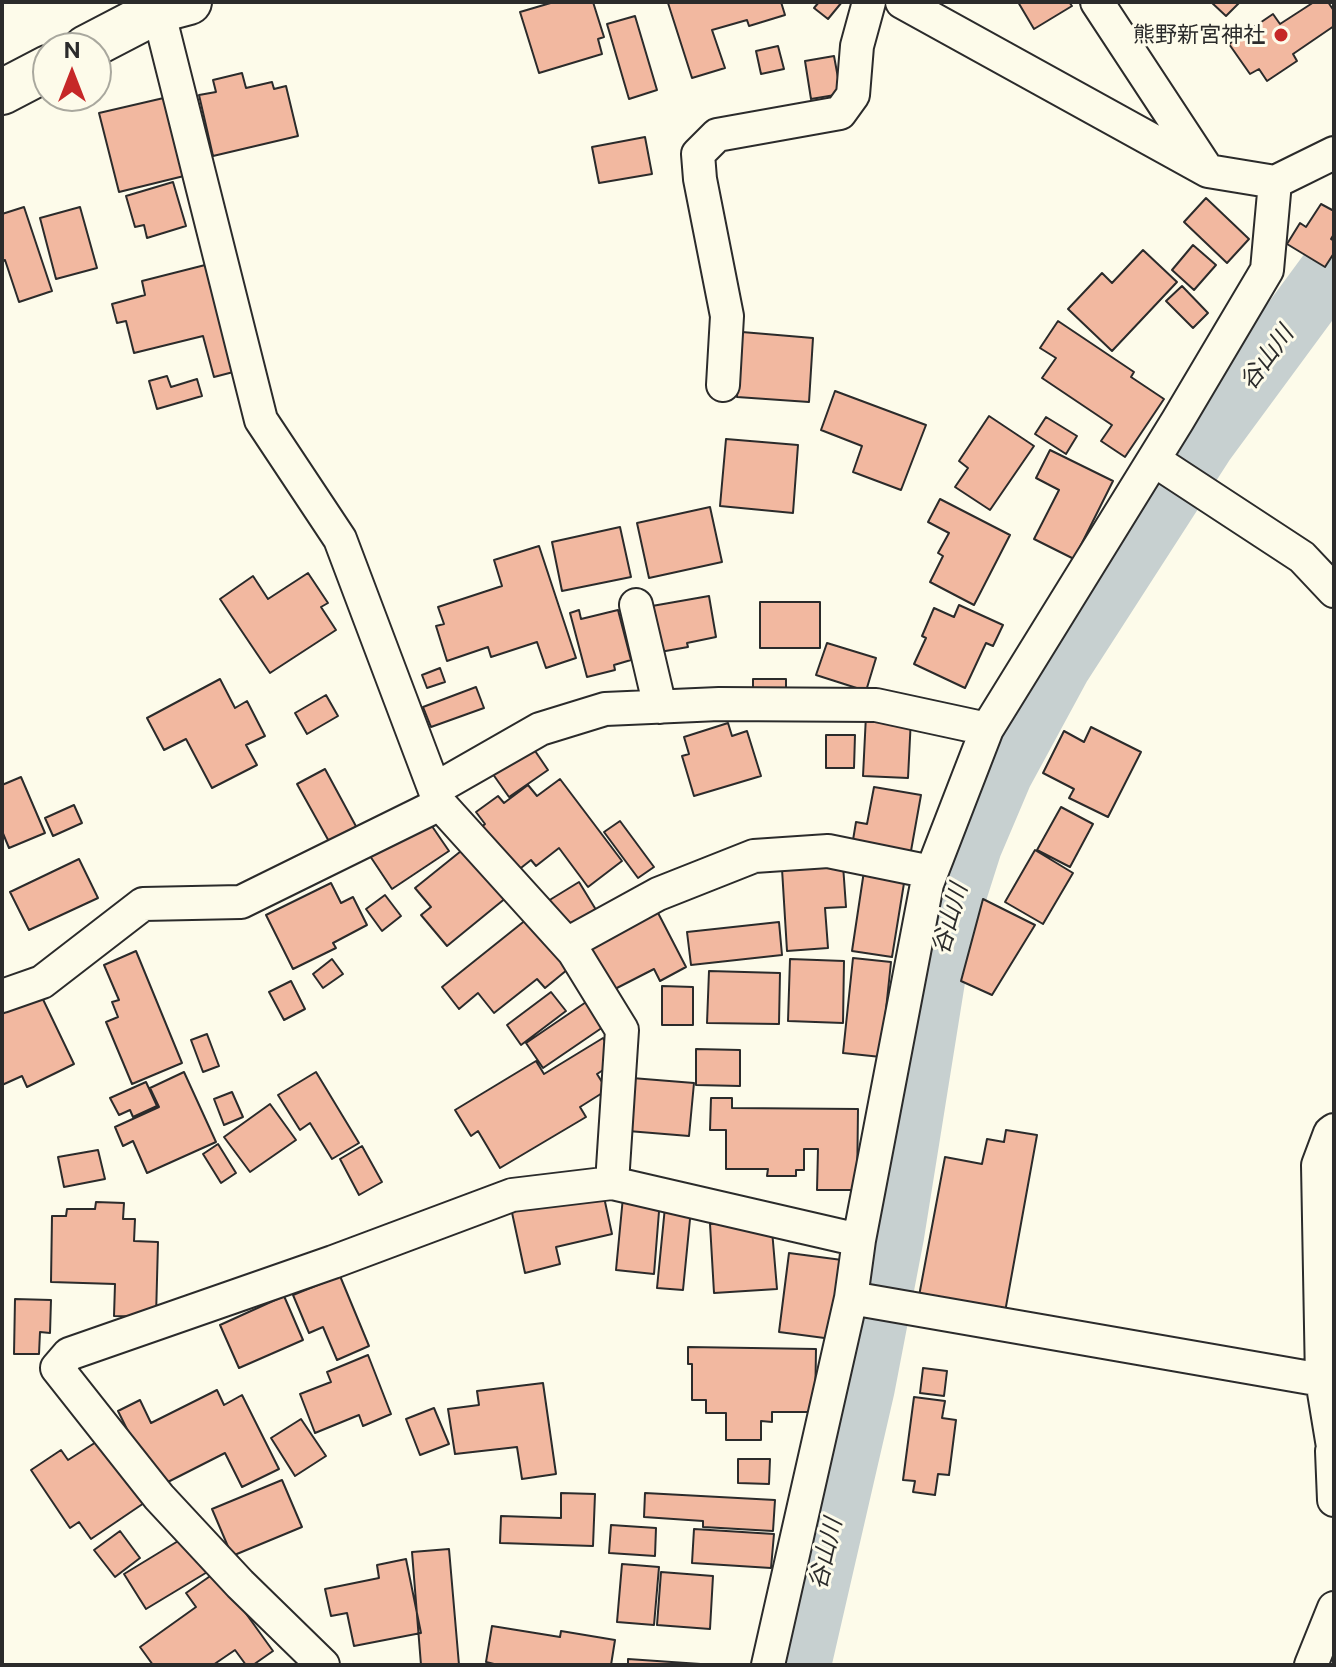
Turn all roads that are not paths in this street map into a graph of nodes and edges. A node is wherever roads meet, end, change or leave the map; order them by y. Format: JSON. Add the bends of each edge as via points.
{"nodes":[{"id":1,"x":869,"y":2,"type":"edge"},
{"id":2,"x":902,"y":2,"type":"edge"},
{"id":3,"x":1097,"y":2,"type":"edge"},
{"id":4,"x":168,"y":5,"type":"edge"},
{"id":5,"x":112,"y":34,"type":"edge"},
{"id":6,"x":32,"y":76,"type":"edge"},
{"id":7,"x":2,"y":92,"type":"edge"},
{"id":8,"x":1334,"y":153,"type":"edge"},
{"id":9,"x":1208,"y":171,"type":"junction"},
{"id":10,"x":1275,"y":182,"type":"junction"},
{"id":11,"x":723,"y":385,"type":"dead end"},
{"id":12,"x":1155,"y":461,"type":"junction"},
{"id":13,"x":1334,"y":591,"type":"edge"},
{"id":14,"x":636,"y":605,"type":"dead end"},
{"id":15,"x":660,"y":707,"type":"junction"},
{"id":16,"x":987,"y":729,"type":"junction"},
{"id":17,"x":438,"y":797,"type":"junction"},
{"id":18,"x":931,"y":872,"type":"junction"},
{"id":19,"x":567,"y":944,"type":"junction"},
{"id":20,"x":2,"y":996,"type":"edge"},
{"id":21,"x":1334,"y":1130,"type":"edge"},
{"id":22,"x":612,"y":1183,"type":"junction"},
{"id":23,"x":859,"y":1240,"type":"junction"},
{"id":24,"x":851,"y":1298,"type":"junction"},
{"id":25,"x":1322,"y":1380,"type":"junction"},
{"id":26,"x":1333,"y":1452,"type":"edge"},
{"id":27,"x":1334,"y":1500,"type":"edge"},
{"id":28,"x":1334,"y":1608,"type":"edge"},
{"id":29,"x":323,"y":1665,"type":"edge"},
{"id":30,"x":768,"y":1665,"type":"edge"},
{"id":31,"x":1311,"y":1665,"type":"edge"}],
"edges":[{"from":1,"to":11,"type":"street","via":[[857,46],[853,95],[840,113],[717,135],[698,154],[727,316]]},
{"from":2,"to":9,"type":"street"},
{"from":3,"to":9,"type":"street"},
{"from":4,"to":5,"type":"street"},
{"from":4,"to":17,"type":"street","via":[[261,420],[340,539]]},
{"from":6,"to":7,"type":"street"},
{"from":8,"to":10,"type":"street"},
{"from":9,"to":10,"type":"street"},
{"from":10,"to":12,"type":"street","via":[[1267,270]]},
{"from":12,"to":13,"type":"street","via":[[1302,557]]},
{"from":12,"to":16,"type":"street"},
{"from":14,"to":15,"type":"street"},
{"from":15,"to":16,"type":"street","via":[[876,705]]},
{"from":15,"to":17,"type":"street","via":[[605,709],[540,729]]},
{"from":16,"to":18,"type":"street"},
{"from":17,"to":19,"type":"street"},
{"from":17,"to":20,"type":"street","via":[[241,902],[143,904],[42,982]]},
{"from":18,"to":19,"type":"street","via":[[828,851],[754,856],[658,894]]},
{"from":18,"to":23,"type":"street"},
{"from":19,"to":22,"type":"street","via":[[622,1030]]},
{"from":21,"to":25,"type":"street","via":[[1318,1165]]},
{"from":22,"to":23,"type":"street"},
{"from":22,"to":29,"type":"street","via":[[512,1195],[69,1354],[57,1368],[159,1497]]},
{"from":23,"to":24,"type":"street"},
{"from":24,"to":25,"type":"street"},
{"from":24,"to":30,"type":"street"},
{"from":25,"to":26,"type":"street"},
{"from":26,"to":27,"type":"street"},
{"from":28,"to":31,"type":"street"}]}
